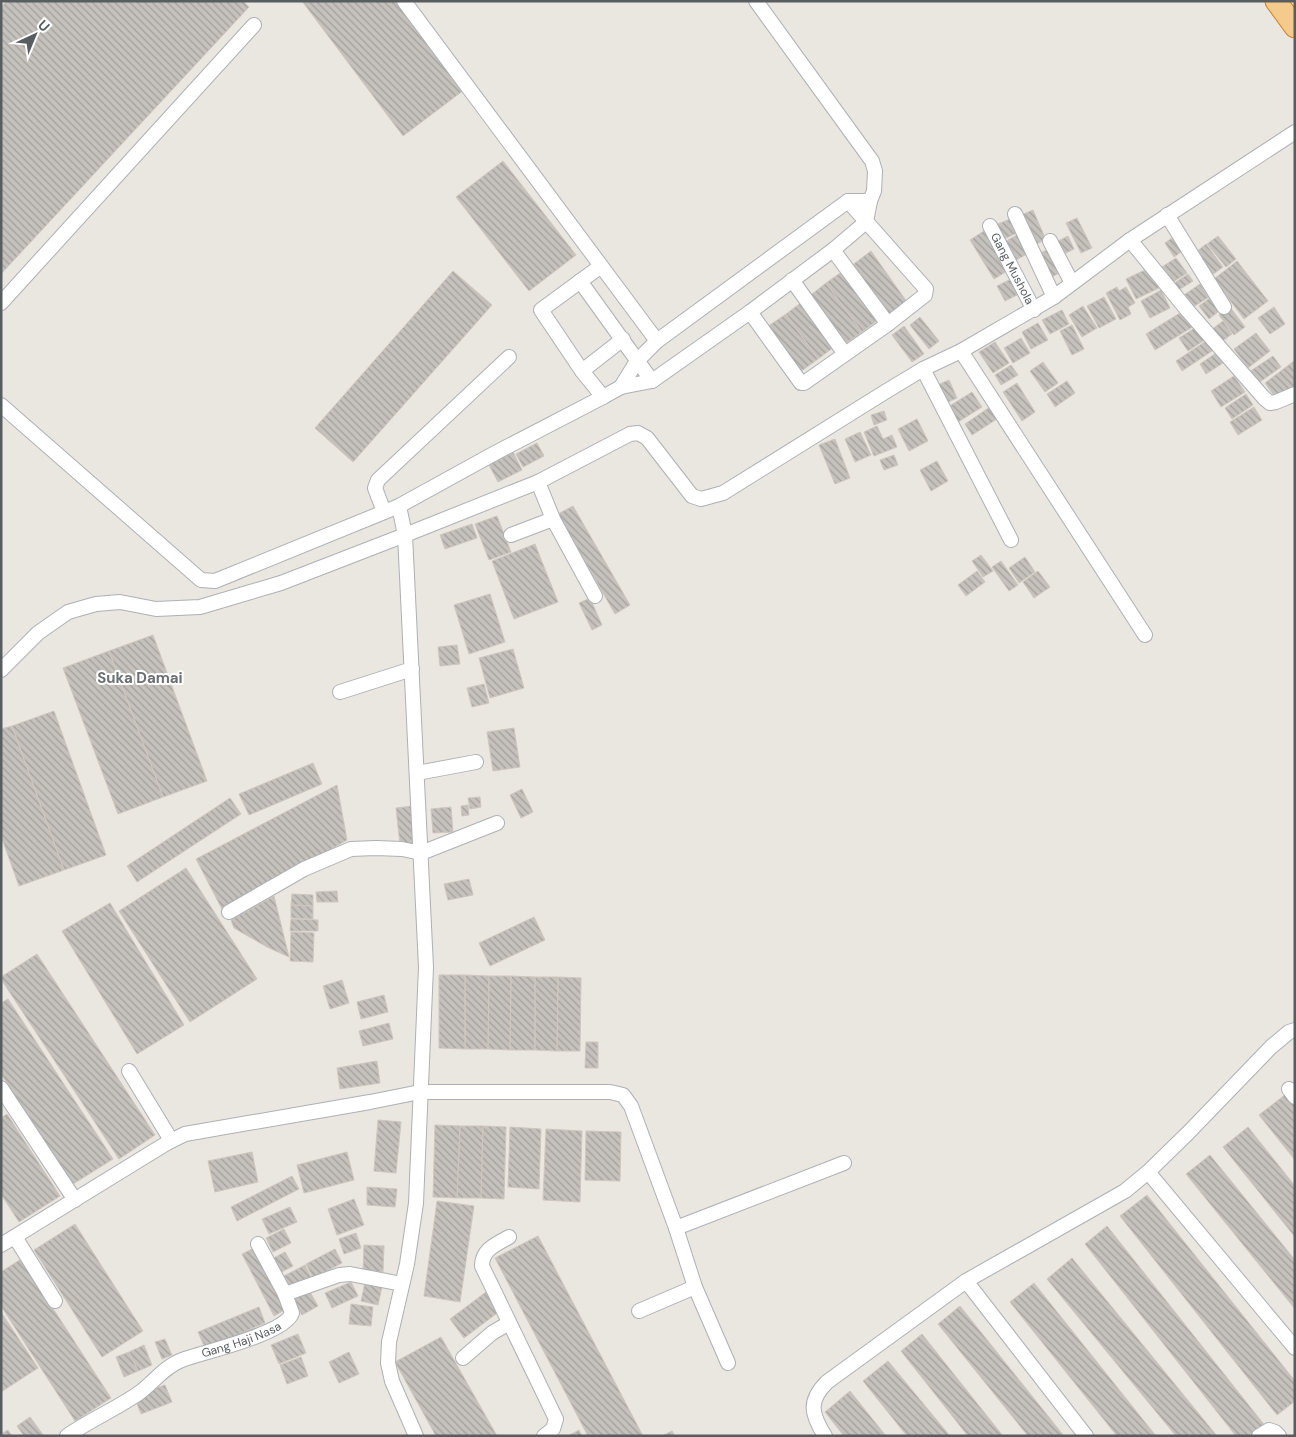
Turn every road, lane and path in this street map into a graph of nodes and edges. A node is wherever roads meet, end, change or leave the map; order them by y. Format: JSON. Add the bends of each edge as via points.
{"nodes":[{"id":1,"x":404,"y":1,"type":"edge"},
{"id":2,"x":756,"y":1,"type":"edge"},
{"id":3,"x":1276,"y":1,"type":"edge"},
{"id":4,"x":254,"y":25,"type":"dead end"},
{"id":5,"x":1295,"y":27,"type":"edge"},
{"id":6,"x":1295,"y":132,"type":"edge"},
{"id":7,"x":848,"y":201,"type":"junction"},
{"id":8,"x":870,"y":201,"type":"junction"},
{"id":9,"x":1015,"y":214,"type":"dead end"},
{"id":10,"x":1167,"y":215,"type":"junction"},
{"id":11,"x":866,"y":222,"type":"junction"},
{"id":12,"x":990,"y":226,"type":"dead end"},
{"id":13,"x":1130,"y":240,"type":"junction"},
{"id":14,"x":1050,"y":241,"type":"dead end"},
{"id":15,"x":833,"y":250,"type":"junction"},
{"id":16,"x":601,"y":266,"type":"junction"},
{"id":17,"x":792,"y":280,"type":"junction"},
{"id":18,"x":580,"y":281,"type":"junction"},
{"id":19,"x":1072,"y":283,"type":"junction"},
{"id":20,"x":1054,"y":297,"type":"junction"},
{"id":21,"x":1,"y":303,"type":"edge"},
{"id":22,"x":1224,"y":307,"type":"dead end"},
{"id":23,"x":1034,"y":310,"type":"junction"},
{"id":24,"x":750,"y":312,"type":"junction"},
{"id":25,"x":888,"y":324,"type":"junction"},
{"id":26,"x":623,"y":339,"type":"junction"},
{"id":27,"x":657,"y":341,"type":"junction"},
{"id":28,"x":961,"y":351,"type":"junction"},
{"id":29,"x":845,"y":354,"type":"junction"},
{"id":30,"x":509,"y":358,"type":"dead end"},
{"id":31,"x":637,"y":361,"type":"junction"},
{"id":32,"x":923,"y":369,"type":"junction"},
{"id":33,"x":582,"y":371,"type":"junction"},
{"id":34,"x":652,"y":381,"type":"junction"},
{"id":35,"x":621,"y":387,"type":"junction"},
{"id":36,"x":1295,"y":394,"type":"edge"},
{"id":37,"x":603,"y":397,"type":"junction"},
{"id":38,"x":1,"y":405,"type":"edge"},
{"id":39,"x":538,"y":482,"type":"junction"},
{"id":40,"x":399,"y":506,"type":"junction"},
{"id":41,"x":384,"y":512,"type":"junction"},
{"id":42,"x":553,"y":519,"type":"junction"},
{"id":43,"x":405,"y":535,"type":"junction"},
{"id":44,"x":510,"y":535,"type":"dead end"},
{"id":45,"x":1011,"y":540,"type":"dead end"},
{"id":46,"x":595,"y":596,"type":"dead end"},
{"id":47,"x":1145,"y":635,"type":"dead end"},
{"id":48,"x":412,"y":669,"type":"junction"},
{"id":49,"x":1,"y":670,"type":"edge"},
{"id":50,"x":340,"y":692,"type":"dead end"},
{"id":51,"x":476,"y":762,"type":"dead end"},
{"id":52,"x":417,"y":773,"type":"junction"},
{"id":53,"x":497,"y":823,"type":"dead end"},
{"id":54,"x":421,"y":853,"type":"junction"},
{"id":55,"x":229,"y":912,"type":"dead end"},
{"id":56,"x":1295,"y":1030,"type":"edge"},
{"id":57,"x":129,"y":1071,"type":"dead end"},
{"id":58,"x":1,"y":1088,"type":"edge"},
{"id":59,"x":420,"y":1092,"type":"junction"},
{"id":60,"x":171,"y":1140,"type":"junction"},
{"id":61,"x":844,"y":1163,"type":"dead end"},
{"id":62,"x":1148,"y":1172,"type":"junction"},
{"id":63,"x":75,"y":1200,"type":"junction"},
{"id":64,"x":676,"y":1228,"type":"junction"},
{"id":65,"x":15,"y":1237,"type":"junction"},
{"id":66,"x":510,"y":1237,"type":"dead end"},
{"id":67,"x":258,"y":1244,"type":"dead end"},
{"id":68,"x":1,"y":1245,"type":"edge"},
{"id":69,"x":966,"y":1281,"type":"junction"},
{"id":70,"x":402,"y":1284,"type":"junction"},
{"id":71,"x":695,"y":1287,"type":"junction"},
{"id":72,"x":285,"y":1294,"type":"junction"},
{"id":73,"x":55,"y":1301,"type":"dead end"},
{"id":74,"x":639,"y":1311,"type":"dead end"},
{"id":75,"x":509,"y":1322,"type":"junction"},
{"id":76,"x":1295,"y":1348,"type":"edge"},
{"id":77,"x":463,"y":1358,"type":"dead end"},
{"id":78,"x":728,"y":1362,"type":"dead end"},
{"id":79,"x":67,"y":1436,"type":"edge"},
{"id":80,"x":416,"y":1436,"type":"edge"},
{"id":81,"x":544,"y":1436,"type":"edge"},
{"id":82,"x":826,"y":1436,"type":"edge"},
{"id":83,"x":1086,"y":1436,"type":"edge"},
{"id":84,"x":1259,"y":1436,"type":"edge"},
{"id":85,"x":1279,"y":1436,"type":"edge"}],
"edges":[{"from":1,"to":16,"type":"street"},
{"from":2,"to":8,"type":"street","via":[[872,161],[875,171]]},
{"from":3,"to":5,"type":"highway"},
{"from":4,"to":21,"type":"street"},
{"from":6,"to":10,"type":"street"},
{"from":7,"to":8,"type":"street"},
{"from":7,"to":11,"type":"street"},
{"from":7,"to":27,"type":"street"},
{"from":8,"to":11,"type":"street"},
{"from":9,"to":20,"type":"street"},
{"from":10,"to":13,"type":"street"},
{"from":10,"to":22,"type":"street"},
{"from":11,"to":15,"type":"street"},
{"from":11,"to":25,"type":"street","via":[[926,289],[925,295]]},
{"from":12,"to":23,"type":"street","name":"Gang Mushola"},
{"from":13,"to":19,"type":"street"},
{"from":13,"to":36,"type":"street","via":[[1264,398],[1270,403]]},
{"from":14,"to":19,"type":"street"},
{"from":15,"to":17,"type":"street"},
{"from":15,"to":25,"type":"street"},
{"from":16,"to":18,"type":"street"},
{"from":16,"to":27,"type":"street"},
{"from":17,"to":24,"type":"street"},
{"from":17,"to":29,"type":"street"},
{"from":18,"to":26,"type":"street"},
{"from":18,"to":33,"type":"street","via":[[541,310]]},
{"from":19,"to":20,"type":"street"},
{"from":20,"to":23,"type":"street"},
{"from":23,"to":28,"type":"street"},
{"from":24,"to":29,"type":"street","via":[[801,383]]},
{"from":24,"to":34,"type":"street"},
{"from":25,"to":29,"type":"street"},
{"from":26,"to":31,"type":"street"},
{"from":26,"to":33,"type":"street"},
{"from":27,"to":31,"type":"street"},
{"from":28,"to":32,"type":"street"},
{"from":28,"to":47,"type":"street"},
{"from":30,"to":41,"type":"street","via":[[377,482],[375,488]]},
{"from":31,"to":34,"type":"street"},
{"from":31,"to":35,"type":"street"},
{"from":32,"to":39,"type":"street","via":[[723,493],[700,499],[692,496],[647,438],[638,433],[630,434]]},
{"from":32,"to":45,"type":"street"},
{"from":33,"to":37,"type":"street"},
{"from":34,"to":35,"type":"street"},
{"from":35,"to":37,"type":"street"},
{"from":37,"to":40,"type":"street"},
{"from":38,"to":41,"type":"street","via":[[201,580],[222,579]]},
{"from":39,"to":42,"type":"street"},
{"from":39,"to":43,"type":"street"},
{"from":40,"to":41,"type":"street"},
{"from":40,"to":43,"type":"street"},
{"from":42,"to":44,"type":"street"},
{"from":42,"to":46,"type":"street"},
{"from":43,"to":48,"type":"street"},
{"from":43,"to":49,"type":"street","via":[[281,583],[200,608],[156,609],[120,602],[96,604],[68,612],[38,633]]},
{"from":48,"to":50,"type":"street"},
{"from":48,"to":52,"type":"street"},
{"from":51,"to":52,"type":"street"},
{"from":52,"to":54,"type":"street"},
{"from":53,"to":54,"type":"street"},
{"from":54,"to":55,"type":"street","via":[[351,849],[304,869]]},
{"from":54,"to":59,"type":"street","via":[[426,967]]},
{"from":56,"to":62,"type":"street","via":[[1271,1047]]},
{"from":57,"to":60,"type":"street"},
{"from":58,"to":63,"type":"street"},
{"from":59,"to":60,"type":"street","via":[[185,1134]]},
{"from":59,"to":64,"type":"street","via":[[610,1092],[623,1095],[632,1106]]},
{"from":59,"to":70,"type":"street","via":[[416,1203]]},
{"from":60,"to":63,"type":"street"},
{"from":61,"to":64,"type":"street"},
{"from":62,"to":69,"type":"street","via":[[1126,1191]]},
{"from":62,"to":76,"type":"street"},
{"from":63,"to":65,"type":"street"},
{"from":64,"to":71,"type":"street"},
{"from":65,"to":68,"type":"street"},
{"from":65,"to":73,"type":"street"},
{"from":66,"to":75,"type":"street","via":[[492,1246],[484,1255],[482,1266]]},
{"from":67,"to":72,"type":"street"},
{"from":69,"to":82,"type":"street","via":[[817,1392],[813,1410]]},
{"from":69,"to":83,"type":"street"},
{"from":70,"to":72,"type":"street","via":[[350,1274]]},
{"from":70,"to":80,"type":"street","via":[[389,1342],[388,1363],[392,1381]]},
{"from":71,"to":74,"type":"street"},
{"from":71,"to":78,"type":"street"},
{"from":72,"to":79,"type":"street","name":"Gang Haji Nasa","via":[[292,1313],[286,1321],[218,1350],[180,1361],[141,1392]]},
{"from":75,"to":77,"type":"street"},
{"from":75,"to":81,"type":"street","via":[[556,1419],[553,1429]]},
{"from":84,"to":85,"type":"street","via":[[1269,1430]]}]}
